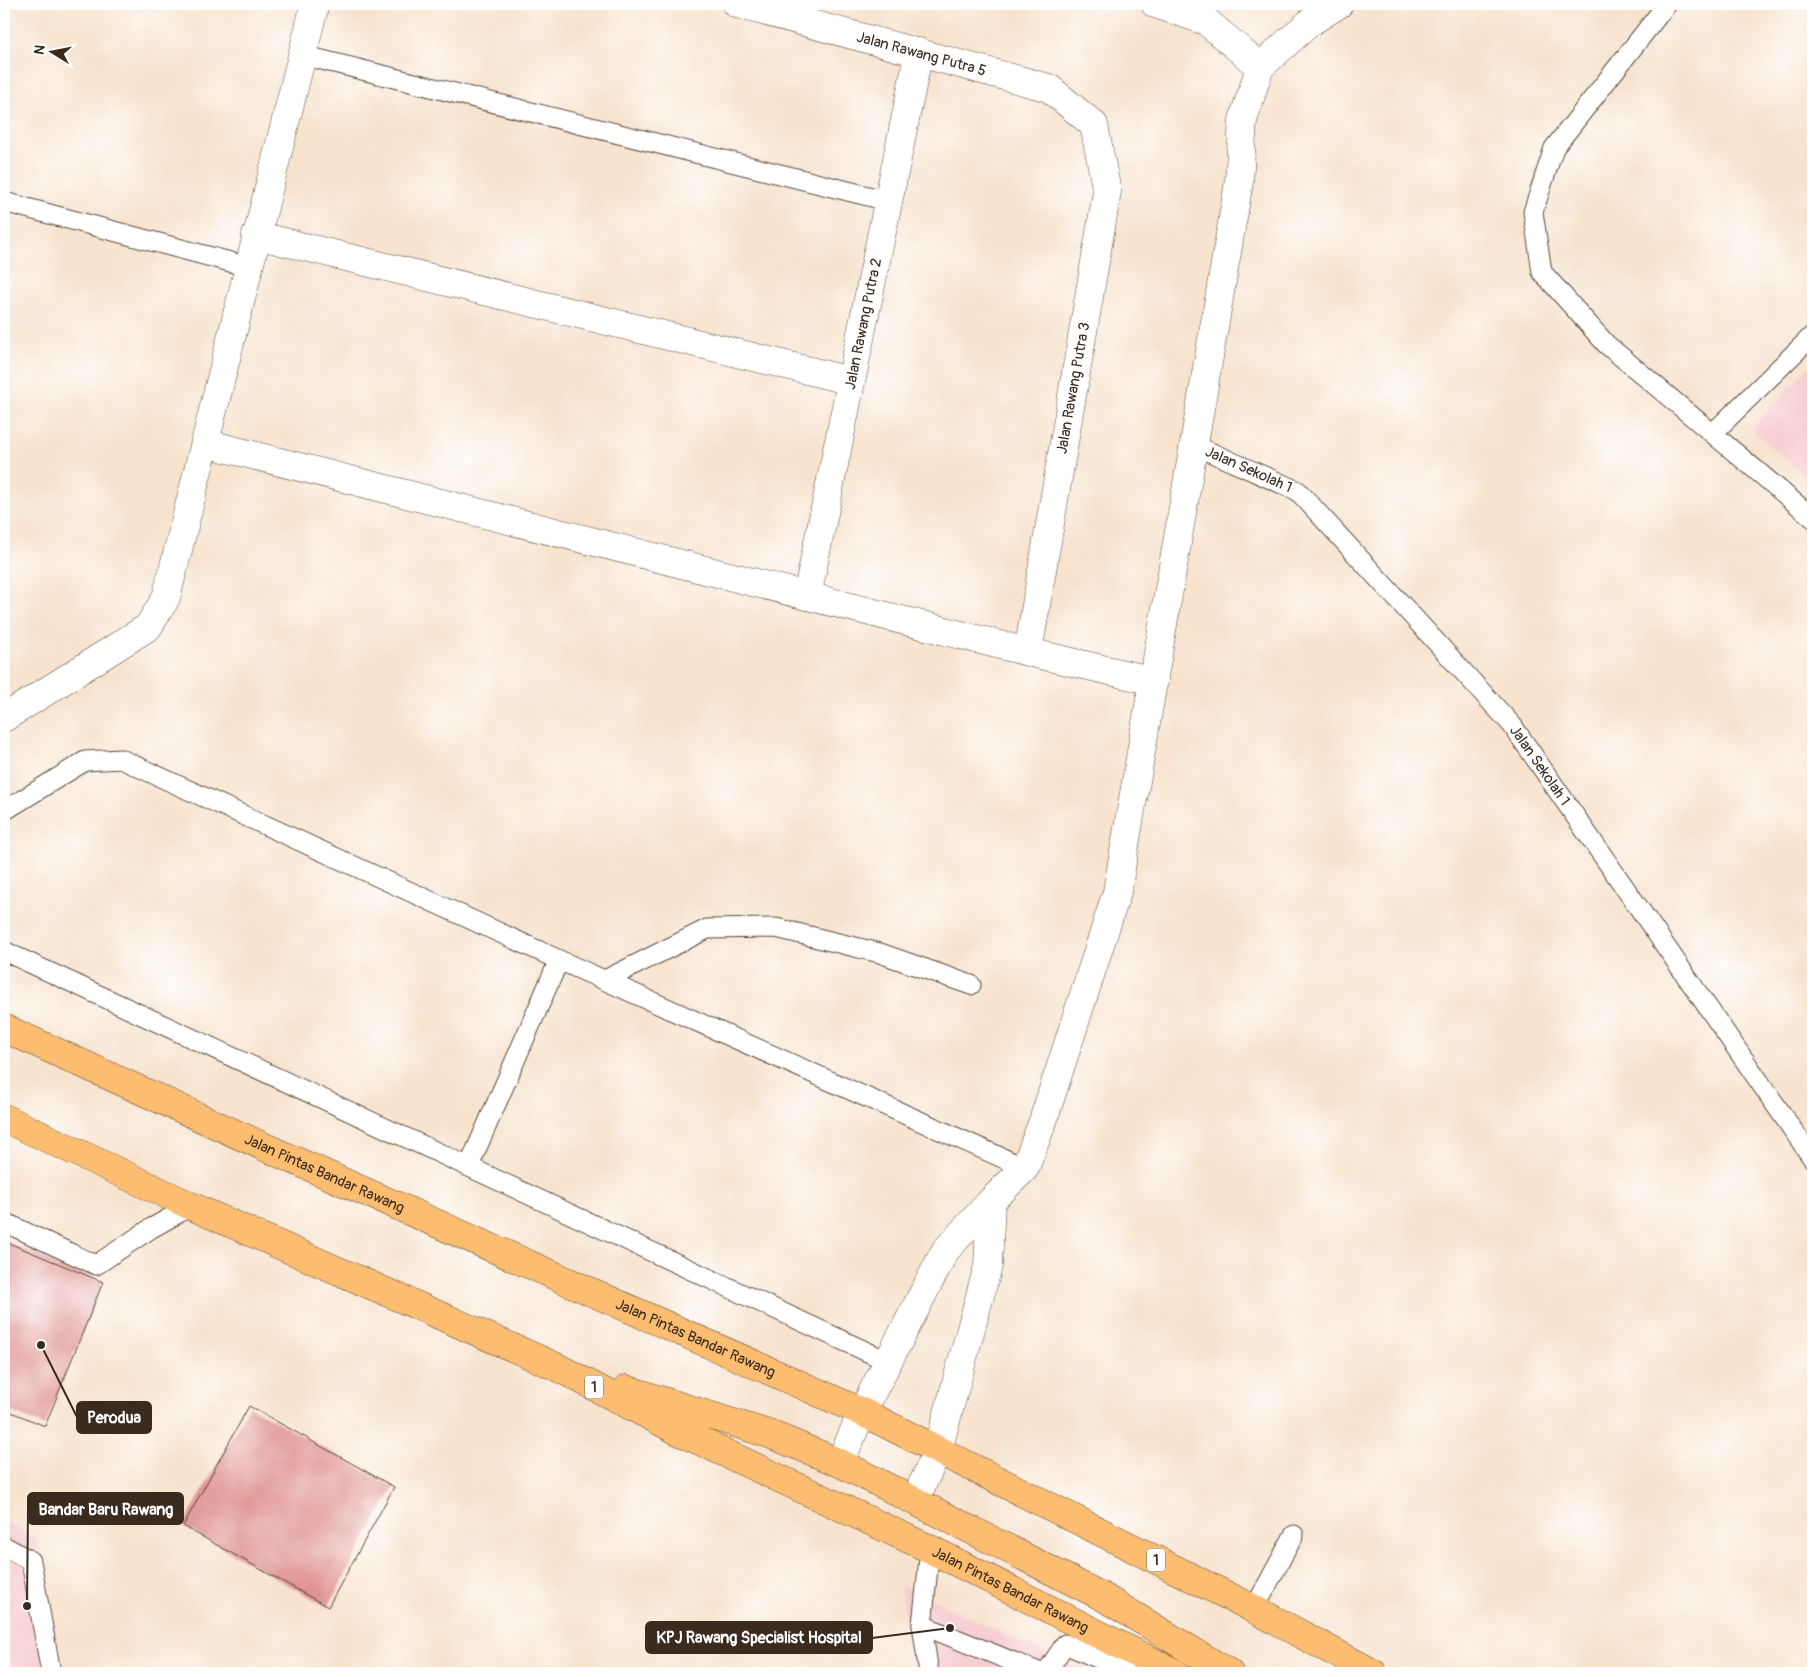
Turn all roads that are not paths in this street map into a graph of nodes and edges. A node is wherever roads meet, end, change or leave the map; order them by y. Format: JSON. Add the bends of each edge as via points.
{"nodes":[{"id":1,"x":315,"y":4,"type":"edge"},
{"id":2,"x":737,"y":4,"type":"edge"},
{"id":3,"x":1155,"y":4,"type":"edge"},
{"id":4,"x":1339,"y":4,"type":"edge"},
{"id":5,"x":1667,"y":4,"type":"edge"},
{"id":6,"x":919,"y":52,"type":"junction"},
{"id":7,"x":302,"y":56,"type":"junction"},
{"id":8,"x":1260,"y":67,"type":"junction"},
{"id":9,"x":1094,"y":125,"type":"joint"},
{"id":10,"x":888,"y":201,"type":"junction"},
{"id":11,"x":4,"y":202,"type":"edge"},
{"id":12,"x":256,"y":235,"type":"junction"},
{"id":13,"x":249,"y":266,"type":"junction"},
{"id":14,"x":1813,"y":335,"type":"edge"},
{"id":15,"x":851,"y":381,"type":"junction"},
{"id":16,"x":1713,"y":433,"type":"junction"},
{"id":17,"x":204,"y":443,"type":"junction"},
{"id":18,"x":1194,"y":445,"type":"junction"},
{"id":19,"x":1813,"y":518,"type":"edge"},
{"id":20,"x":807,"y":596,"type":"junction"},
{"id":21,"x":1028,"y":652,"type":"junction"},
{"id":22,"x":1154,"y":681,"type":"junction"},
{"id":23,"x":4,"y":718,"type":"edge"},
{"id":24,"x":4,"y":811,"type":"edge"},
{"id":25,"x":4,"y":951,"type":"edge"},
{"id":26,"x":559,"y":960,"type":"junction"},
{"id":27,"x":604,"y":980,"type":"junction"},
{"id":28,"x":971,"y":986,"type":"dead end"},
{"id":29,"x":4,"y":1028,"type":"edge"},
{"id":30,"x":4,"y":1118,"type":"edge"},
{"id":31,"x":1813,"y":1159,"type":"edge"},
{"id":32,"x":469,"y":1166,"type":"junction"},
{"id":33,"x":1025,"y":1168,"type":"junction"},
{"id":34,"x":990,"y":1201,"type":"junction"},
{"id":35,"x":191,"y":1206,"type":"junction"},
{"id":36,"x":4,"y":1222,"type":"edge"},
{"id":37,"x":888,"y":1362,"type":"junction"},
{"id":38,"x":559,"y":1368,"type":"junction"},
{"id":39,"x":862,"y":1412,"type":"junction"},
{"id":40,"x":938,"y":1450,"type":"junction"},
{"id":41,"x":840,"y":1463,"type":"junction"},
{"id":42,"x":915,"y":1500,"type":"junction"},
{"id":43,"x":1294,"y":1535,"type":"dead end"},
{"id":44,"x":4,"y":1546,"type":"edge"},
{"id":45,"x":930,"y":1549,"type":"junction"},
{"id":46,"x":1254,"y":1609,"type":"junction"},
{"id":47,"x":922,"y":1625,"type":"junction"},
{"id":48,"x":51,"y":1673,"type":"edge"},
{"id":49,"x":929,"y":1673,"type":"edge"},
{"id":50,"x":1042,"y":1673,"type":"edge"},
{"id":51,"x":1046,"y":1673,"type":"edge"},
{"id":52,"x":1132,"y":1673,"type":"edge"},
{"id":53,"x":1175,"y":1673,"type":"edge"},
{"id":54,"x":1229,"y":1673,"type":"edge"},
{"id":55,"x":1373,"y":1673,"type":"edge"}],
"edges":[{"from":1,"to":7,"type":"street"},
{"from":2,"to":6,"type":"street","name":"Jalan Rawang Putra 5"},
{"from":3,"to":8,"type":"street","via":[[1206,21]]},
{"from":4,"to":8,"type":"street","via":[[1309,23]]},
{"from":5,"to":16,"type":"lane","via":[[1554,148],[1533,212],[1542,272],[1606,344]]},
{"from":6,"to":9,"type":"street","name":"Jalan Rawang Putra 5","via":[[1048,88]]},
{"from":6,"to":10,"type":"street","name":"Jalan Rawang Putra 2"},
{"from":7,"to":10,"type":"lane"},
{"from":7,"to":12,"type":"street"},
{"from":8,"to":18,"type":"street","via":[[1243,120],[1239,182]]},
{"from":9,"to":21,"type":"street","name":"Jalan Rawang Putra 3","via":[[1107,192]]},
{"from":10,"to":15,"type":"street","name":"Jalan Rawang Putra 2"},
{"from":11,"to":13,"type":"lane"},
{"from":12,"to":13,"type":"street"},
{"from":12,"to":15,"type":"street"},
{"from":13,"to":17,"type":"street"},
{"from":14,"to":16,"type":"lane"},
{"from":15,"to":20,"type":"street","name":"Jalan Rawang Putra 2"},
{"from":16,"to":19,"type":"lane"},
{"from":17,"to":20,"type":"street"},
{"from":17,"to":23,"type":"street","via":[[166,598],[148,627]]},
{"from":18,"to":22,"type":"street"},
{"from":18,"to":31,"type":"lane","name":"Jalan Sekolah 1","via":[[1298,491],[1512,725]]},
{"from":20,"to":21,"type":"street"},
{"from":21,"to":22,"type":"street"},
{"from":22,"to":33,"type":"street","via":[[1117,892]]},
{"from":24,"to":26,"type":"lane","via":[[84,761],[121,759]]},
{"from":25,"to":32,"type":"lane"},
{"from":26,"to":27,"type":"lane"},
{"from":26,"to":32,"type":"lane"},
{"from":27,"to":28,"type":"lane","via":[[706,929],[776,928],[880,953]]},
{"from":27,"to":33,"type":"lane"},
{"from":29,"to":39,"type":"main road","name":"Jalan Pintas Bandar Rawang","number":"1"},
{"from":30,"to":35,"type":"main road","name":"Jalan Pintas Bandar Rawang","number":"1"},
{"from":32,"to":37,"type":"lane"},
{"from":33,"to":34,"type":"street"},
{"from":34,"to":37,"type":"street","via":[[945,1251]]},
{"from":34,"to":40,"type":"street","via":[[988,1266]]},
{"from":35,"to":36,"type":"lane","via":[[150,1228],[96,1265]]},
{"from":35,"to":38,"type":"main road","name":"Jalan Pintas Bandar Rawang","number":"1"},
{"from":37,"to":39,"type":"street"},
{"from":38,"to":41,"type":"main road","via":[[772,1435]]},
{"from":38,"to":45,"type":"main road","name":"Jalan Pintas Bandar Rawang","number":"1","via":[[674,1429]]},
{"from":39,"to":40,"type":"main road","name":"Jalan Pintas Bandar Rawang","number":"1"},
{"from":39,"to":41,"type":"street"},
{"from":40,"to":42,"type":"street"},
{"from":40,"to":46,"type":"main road","name":"Jalan Pintas Bandar Rawang","number":"1"},
{"from":41,"to":42,"type":"main road"},
{"from":42,"to":54,"type":"main road","via":[[1103,1596]]},
{"from":43,"to":46,"type":"lane"},
{"from":44,"to":48,"type":"lane","via":[[31,1561]]},
{"from":45,"to":47,"type":"lane"},
{"from":45,"to":53,"type":"main road","name":"Jalan Pintas Bandar Rawang","number":"1"},
{"from":46,"to":55,"type":"main road","name":"Jalan Pintas Bandar Rawang","number":"1"},
{"from":47,"to":49,"type":"lane"},
{"from":47,"to":50,"type":"lane"},
{"from":51,"to":52,"type":"lane","via":[[1065,1644]]}]}
